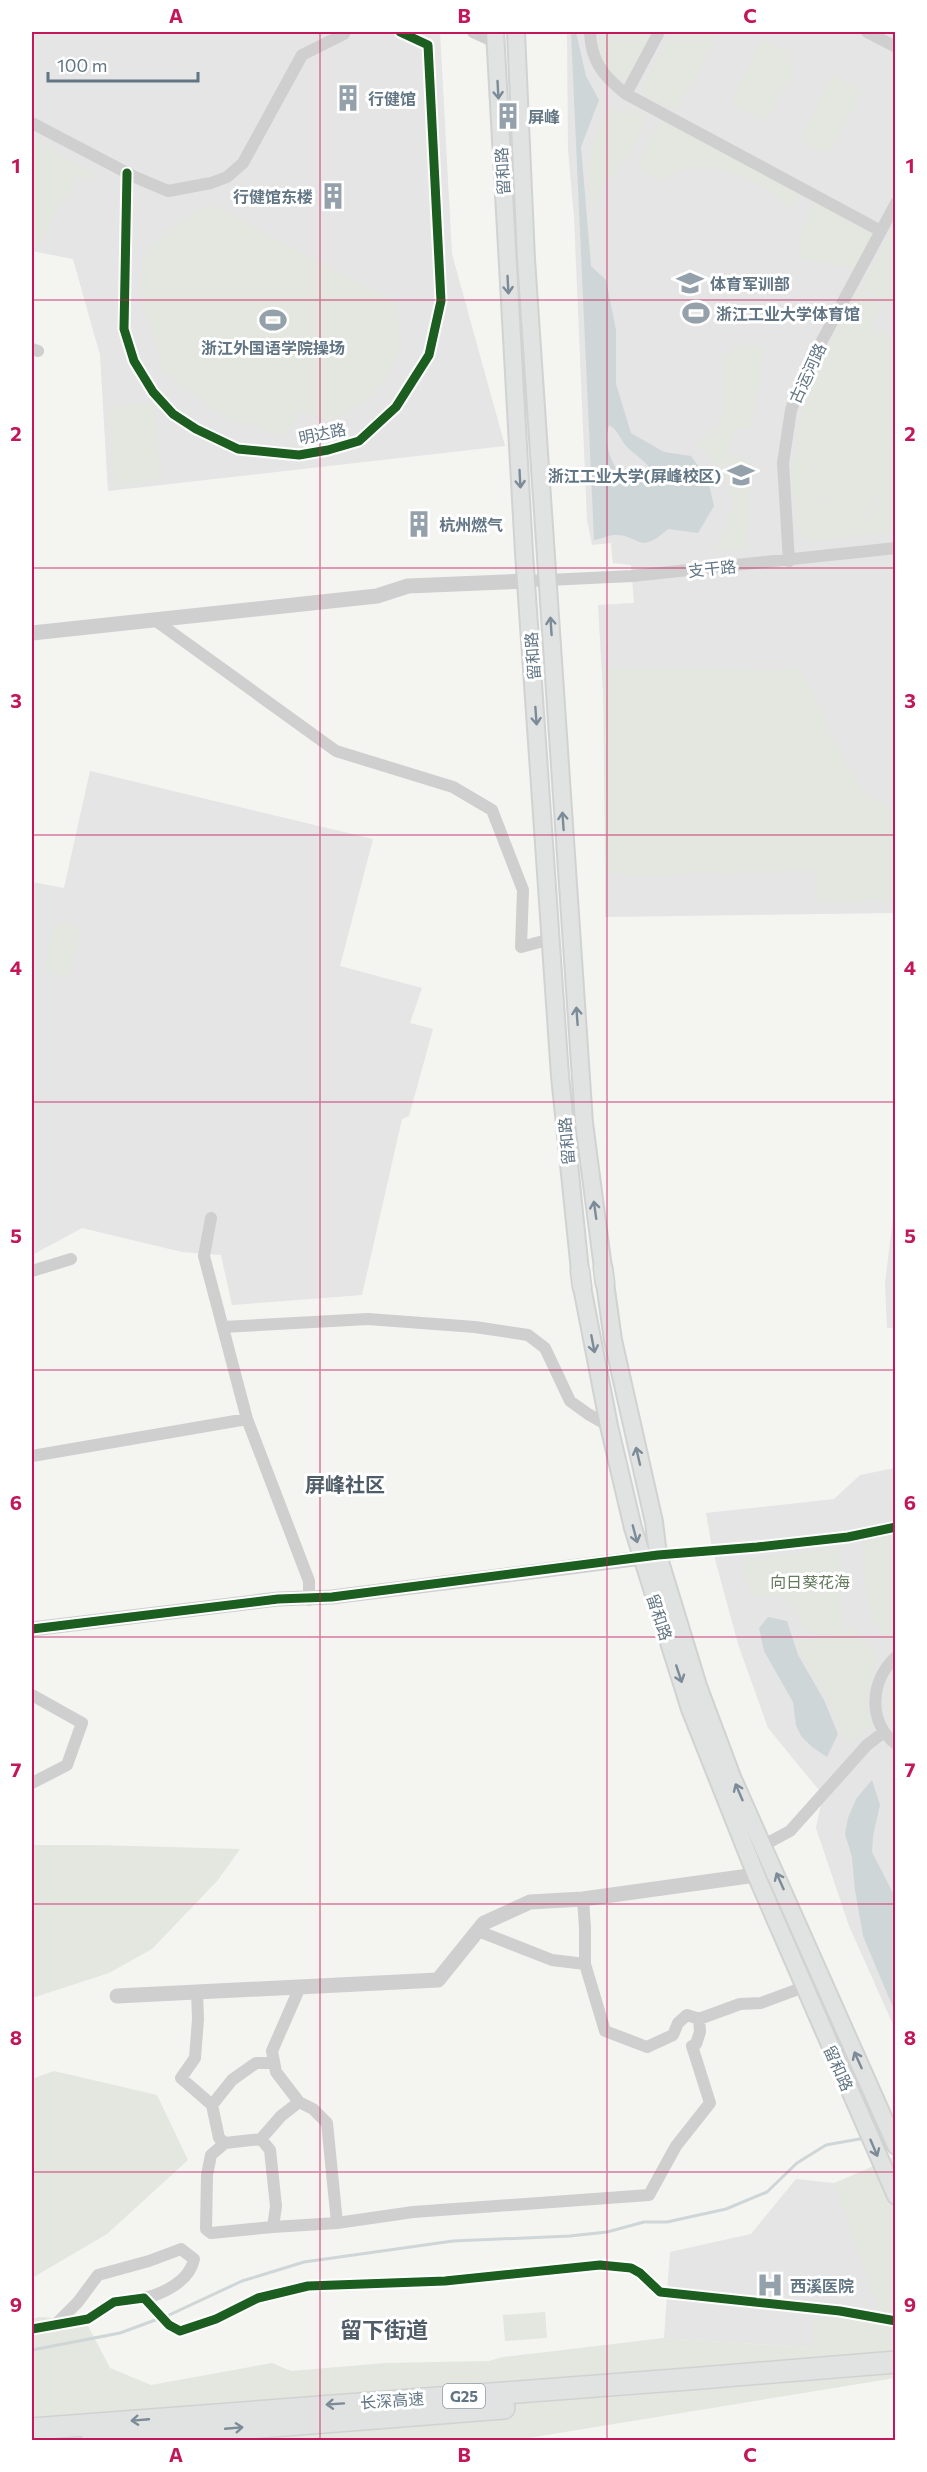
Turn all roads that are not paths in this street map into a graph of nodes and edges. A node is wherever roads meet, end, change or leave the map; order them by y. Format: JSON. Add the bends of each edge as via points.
{"nodes":[{"id":1,"x":345,"y":32,"type":"edge"},
{"id":2,"x":400,"y":32,"type":"edge"},
{"id":3,"x":472,"y":32,"type":"edge"},
{"id":4,"x":516,"y":32,"type":"edge"},
{"id":5,"x":590,"y":32,"type":"edge"},
{"id":6,"x":659,"y":32,"type":"edge"},
{"id":7,"x":867,"y":32,"type":"edge"},
{"id":8,"x":495,"y":37,"type":"edge"},
{"id":9,"x":896,"y":47,"type":"edge"},
{"id":10,"x":626,"y":94,"type":"junction"},
{"id":11,"x":32,"y":123,"type":"edge"},
{"id":12,"x":127,"y":173,"type":"junction"},
{"id":13,"x":896,"y":203,"type":"edge"},
{"id":14,"x":881,"y":231,"type":"junction"},
{"id":15,"x":896,"y":548,"type":"edge"},
{"id":16,"x":789,"y":561,"type":"junction"},
{"id":17,"x":527,"y":580,"type":"junction"},
{"id":18,"x":548,"y":580,"type":"junction"},
{"id":19,"x":156,"y":621,"type":"junction"},
{"id":20,"x":32,"y":633,"type":"edge"},
{"id":21,"x":551,"y":939,"type":"junction"},
{"id":22,"x":211,"y":1218,"type":"dead end"},
{"id":23,"x":71,"y":1259,"type":"dead end"},
{"id":24,"x":32,"y":1271,"type":"edge"},
{"id":25,"x":223,"y":1327,"type":"junction"},
{"id":26,"x":248,"y":1419,"type":"junction"},
{"id":27,"x":609,"y":1426,"type":"junction"},
{"id":28,"x":32,"y":1456,"type":"edge"},
{"id":29,"x":896,"y":1527,"type":"edge"},
{"id":30,"x":650,"y":1557,"type":"junction"},
{"id":31,"x":309,"y":1599,"type":"junction"},
{"id":32,"x":32,"y":1629,"type":"edge"},
{"id":33,"x":896,"y":1657,"type":"edge"},
{"id":34,"x":32,"y":1695,"type":"edge"},
{"id":35,"x":884,"y":1732,"type":"junction"},
{"id":36,"x":896,"y":1744,"type":"edge"},
{"id":37,"x":32,"y":1783,"type":"edge"},
{"id":38,"x":762,"y":1846,"type":"junction"},
{"id":39,"x":756,"y":1875,"type":"junction"},
{"id":40,"x":583,"y":1899,"type":"junction"},
{"id":41,"x":478,"y":1931,"type":"junction"},
{"id":42,"x":585,"y":1964,"type":"junction"},
{"id":43,"x":300,"y":1987,"type":"junction"},
{"id":44,"x":804,"y":1987,"type":"junction"},
{"id":45,"x":197,"y":1992,"type":"junction"},
{"id":46,"x":117,"y":1996,"type":"dead end"},
{"id":47,"x":699,"y":2019,"type":"junction"},
{"id":48,"x":274,"y":2063,"type":"junction"},
{"id":49,"x":299,"y":2102,"type":"junction"},
{"id":50,"x":212,"y":2105,"type":"junction"},
{"id":51,"x":261,"y":2139,"type":"junction"},
{"id":52,"x":225,"y":2143,"type":"junction"},
{"id":53,"x":896,"y":2146,"type":"edge"},
{"id":54,"x":896,"y":2196,"type":"edge"},
{"id":55,"x":337,"y":2223,"type":"junction"},
{"id":56,"x":273,"y":2227,"type":"junction"},
{"id":57,"x":147,"y":2302,"type":"junction"},
{"id":58,"x":896,"y":2321,"type":"edge"},
{"id":59,"x":57,"y":2323,"type":"junction"},
{"id":60,"x":32,"y":2329,"type":"edge"},
{"id":61,"x":896,"y":2362,"type":"edge"},
{"id":62,"x":896,"y":2375,"type":"edge"},
{"id":63,"x":32,"y":2429,"type":"edge"},
{"id":64,"x":92,"y":2440,"type":"edge"}],
"edges":[{"from":1,"to":12,"type":"street","via":[[302,55],[243,163],[227,177],[168,192]]},
{"from":2,"to":12,"type":"street","name":"明达路","via":[[428,45],[441,301],[429,355],[396,407],[359,441],[299,455],[238,449],[173,414],[153,392],[134,361],[124,329]]},
{"from":3,"to":8,"type":"street"},
{"from":4,"to":18,"type":"main road","name":"留和路","via":[[526,259]]},
{"from":5,"to":10,"type":"street","via":[[598,67]]},
{"from":6,"to":10,"type":"street"},
{"from":7,"to":9,"type":"street"},
{"from":8,"to":17,"type":"main road","name":"留和路","one_way":true},
{"from":10,"to":14,"type":"street"},
{"from":11,"to":12,"type":"street"},
{"from":13,"to":14,"type":"street","name":"古运河路"},
{"from":14,"to":16,"type":"street","name":"古运河路","via":[[813,358],[790,410],[783,473]]},
{"from":15,"to":16,"type":"street","name":"支干路"},
{"from":16,"to":18,"type":"street","name":"支干路"},
{"from":17,"to":18,"type":"street","name":"支干路"},
{"from":17,"to":19,"type":"street","via":[[408,586],[377,596]]},
{"from":17,"to":21,"type":"main road","name":"留和路","one_way":true},
{"from":30,"to":18,"type":"main road","name":"留和路","one_way":true,"via":[[654,1522],[613,1340],[584,1123]]},
{"from":19,"to":20,"type":"street"},
{"from":19,"to":21,"type":"street","via":[[336,751],[453,787],[492,810],[523,890],[521,947]]},
{"from":21,"to":27,"type":"main road","name":"留和路","one_way":true,"via":[[563,1113],[581,1279]]},
{"from":22,"to":25,"type":"street","via":[[204,1256]]},
{"from":23,"to":24,"type":"street"},
{"from":25,"to":26,"type":"street"},
{"from":25,"to":27,"type":"street","via":[[368,1319],[528,1335],[545,1348],[570,1401]]},
{"from":26,"to":28,"type":"street"},
{"from":26,"to":31,"type":"street","via":[[309,1581]]},
{"from":27,"to":30,"type":"main road","name":"留和路","one_way":true},
{"from":29,"to":30,"type":"street","via":[[848,1537]]},
{"from":30,"to":31,"type":"street"},
{"from":38,"to":30,"type":"main road","name":"留和路","one_way":true,"via":[[732,1777]]},
{"from":30,"to":39,"type":"main road","name":"留和路","one_way":true,"via":[[690,1708]]},
{"from":31,"to":32,"type":"street","via":[[278,1599]]},
{"from":33,"to":35,"type":"street","via":[[880,1676],[876,1690],[877,1719]]},
{"from":34,"to":37,"type":"street","via":[[82,1723],[67,1765]]},
{"from":35,"to":36,"type":"street"},
{"from":35,"to":38,"type":"street","via":[[867,1745],[790,1831]]},
{"from":53,"to":38,"type":"main road","name":"留和路","one_way":true},
{"from":39,"to":40,"type":"street"},
{"from":39,"to":44,"type":"main road","name":"留和路"},
{"from":40,"to":41,"type":"street","via":[[530,1902],[484,1923]]},
{"from":40,"to":42,"type":"street"},
{"from":41,"to":42,"type":"street","via":[[552,1960]]},
{"from":41,"to":43,"type":"street","via":[[438,1980]]},
{"from":42,"to":47,"type":"street","via":[[605,2031],[647,2046],[673,2035],[687,2015]]},
{"from":43,"to":45,"type":"street"},
{"from":43,"to":48,"type":"street","via":[[273,2051]]},
{"from":44,"to":47,"type":"street"},
{"from":44,"to":54,"type":"main road","name":"留和路","one_way":true},
{"from":45,"to":46,"type":"street"},
{"from":45,"to":50,"type":"street","via":[[195,2058],[181,2078]]},
{"from":47,"to":55,"type":"street","via":[[700,2032],[692,2046],[710,2103],[676,2146],[649,2196],[413,2212]]},
{"from":48,"to":49,"type":"street","via":[[276,2072]]},
{"from":48,"to":50,"type":"street","via":[[256,2062],[232,2080]]},
{"from":49,"to":51,"type":"street"},
{"from":49,"to":55,"type":"street","via":[[327,2123]]},
{"from":50,"to":52,"type":"street","via":[[219,2138]]},
{"from":51,"to":52,"type":"street"},
{"from":51,"to":56,"type":"street","via":[[270,2150],[276,2206]]},
{"from":52,"to":56,"type":"street","via":[[211,2155],[206,2229],[211,2233]]},
{"from":55,"to":56,"type":"street"},
{"from":57,"to":58,"type":"street","via":[[180,2331],[258,2298],[308,2286],[445,2281],[600,2265],[640,2272],[660,2292],[840,2311]]},
{"from":57,"to":59,"type":"street","via":[[114,2302],[88,2319]]},
{"from":57,"to":59,"type":"street","via":[[183,2279],[194,2259],[181,2249],[98,2276]]},
{"from":59,"to":60,"type":"street"},
{"from":61,"to":63,"type":"highway","name":"长深高速","number":"G25","one_way":true},
{"from":64,"to":62,"type":"highway","name":"长深高速","number":"G25","one_way":true}]}
